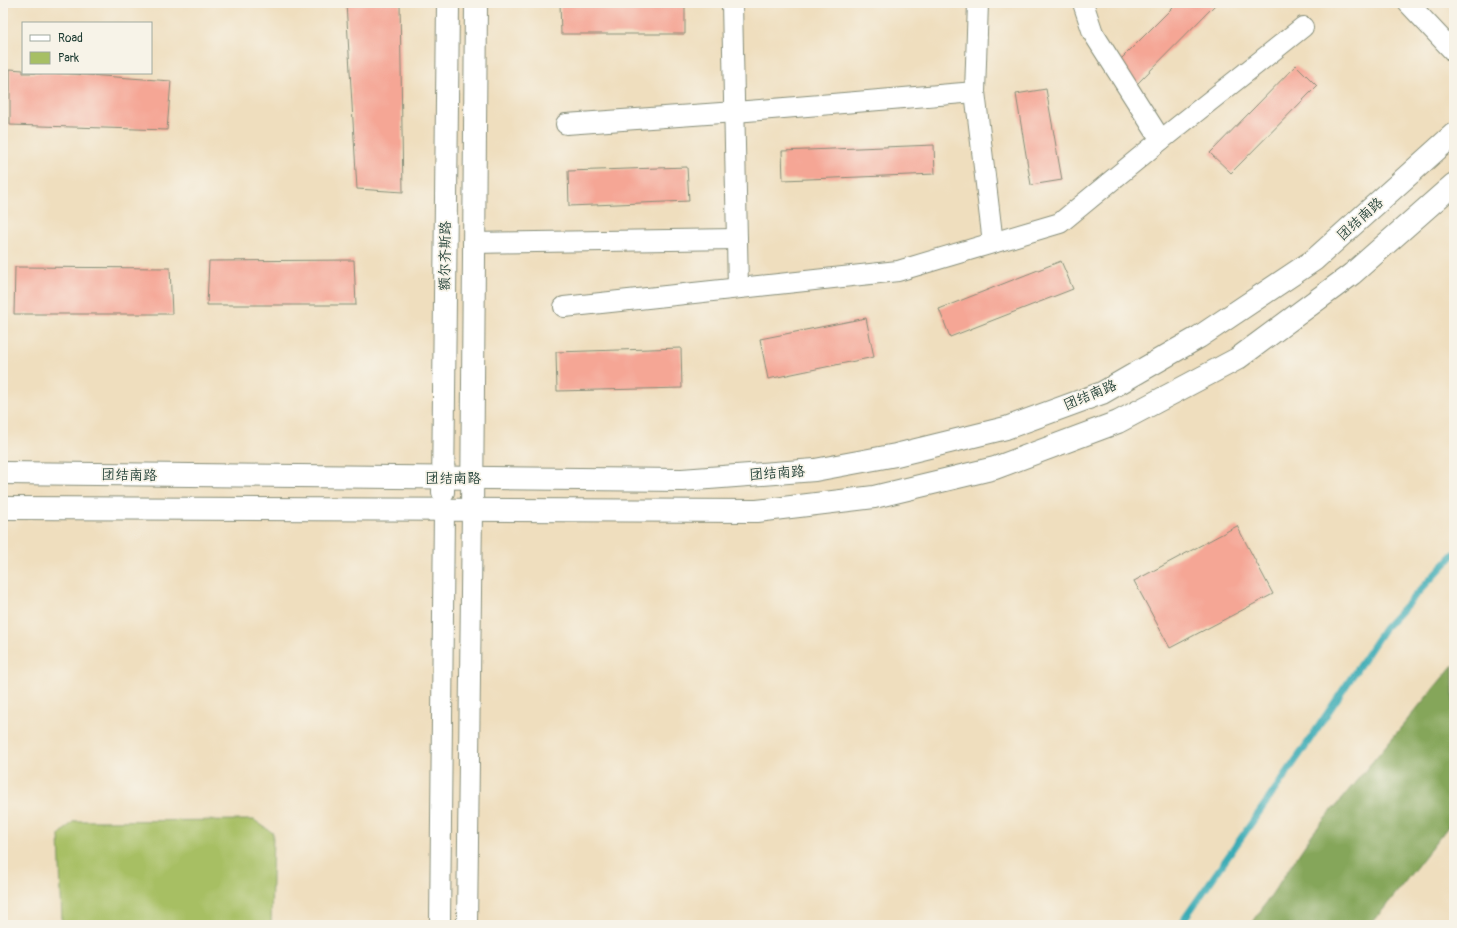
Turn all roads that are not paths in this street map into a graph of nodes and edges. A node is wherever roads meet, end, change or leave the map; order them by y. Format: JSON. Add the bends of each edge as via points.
{"nodes":[{"id":1,"x":448,"y":3,"type":"edge"},
{"id":2,"x":476,"y":3,"type":"edge"},
{"id":3,"x":732,"y":3,"type":"edge"},
{"id":4,"x":978,"y":3,"type":"edge"},
{"id":5,"x":1083,"y":3,"type":"edge"},
{"id":6,"x":1408,"y":3,"type":"edge"},
{"id":7,"x":1303,"y":27,"type":"dead end"},
{"id":8,"x":1454,"y":52,"type":"edge"},
{"id":9,"x":975,"y":92,"type":"junction"},
{"id":10,"x":734,"y":112,"type":"junction"},
{"id":11,"x":566,"y":124,"type":"dead end"},
{"id":12,"x":1454,"y":134,"type":"edge"},
{"id":13,"x":1161,"y":140,"type":"junction"},
{"id":14,"x":1454,"y":184,"type":"edge"},
{"id":15,"x":737,"y":239,"type":"junction"},
{"id":16,"x":994,"y":242,"type":"junction"},
{"id":17,"x":473,"y":243,"type":"junction"},
{"id":18,"x":738,"y":288,"type":"junction"},
{"id":19,"x":564,"y":307,"type":"dead end"},
{"id":20,"x":3,"y":473,"type":"edge"},
{"id":21,"x":442,"y":478,"type":"junction"},
{"id":22,"x":473,"y":478,"type":"junction"},
{"id":23,"x":3,"y":508,"type":"edge"},
{"id":24,"x":444,"y":510,"type":"junction"},
{"id":25,"x":472,"y":510,"type":"junction"},
{"id":26,"x":440,"y":925,"type":"edge"},
{"id":27,"x":467,"y":925,"type":"edge"}],
"edges":[{"from":1,"to":21,"type":"main road","name":"额尔齐斯路"},
{"from":2,"to":17,"type":"main road"},
{"from":3,"to":10,"type":"street"},
{"from":4,"to":9,"type":"street"},
{"from":5,"to":13,"type":"street","via":[[1093,33]]},
{"from":6,"to":8,"type":"street"},
{"from":7,"to":13,"type":"street"},
{"from":9,"to":10,"type":"street"},
{"from":9,"to":16,"type":"street"},
{"from":10,"to":11,"type":"street"},
{"from":10,"to":15,"type":"street"},
{"from":12,"to":22,"type":"main road","name":"团结南路","via":[[1314,260],[1198,337],[1102,393],[1006,428],[896,455],[815,470],[682,480]]},
{"from":13,"to":16,"type":"street","via":[[1060,223]]},
{"from":14,"to":25,"type":"main road","via":[[1352,274],[1237,359],[1118,422],[995,468],[874,497],[757,511]]},
{"from":15,"to":17,"type":"street"},
{"from":15,"to":18,"type":"street"},
{"from":16,"to":18,"type":"street","via":[[898,271]]},
{"from":17,"to":22,"type":"main road"},
{"from":18,"to":19,"type":"street"},
{"from":20,"to":21,"type":"main road","name":"团结南路"},
{"from":21,"to":22,"type":"main road","name":"团结南路"},
{"from":21,"to":24,"type":"main road","name":"额尔齐斯路"},
{"from":22,"to":25,"type":"main road"},
{"from":23,"to":24,"type":"main road"},
{"from":24,"to":25,"type":"main road"},
{"from":24,"to":26,"type":"street"},
{"from":25,"to":27,"type":"street"}]}
